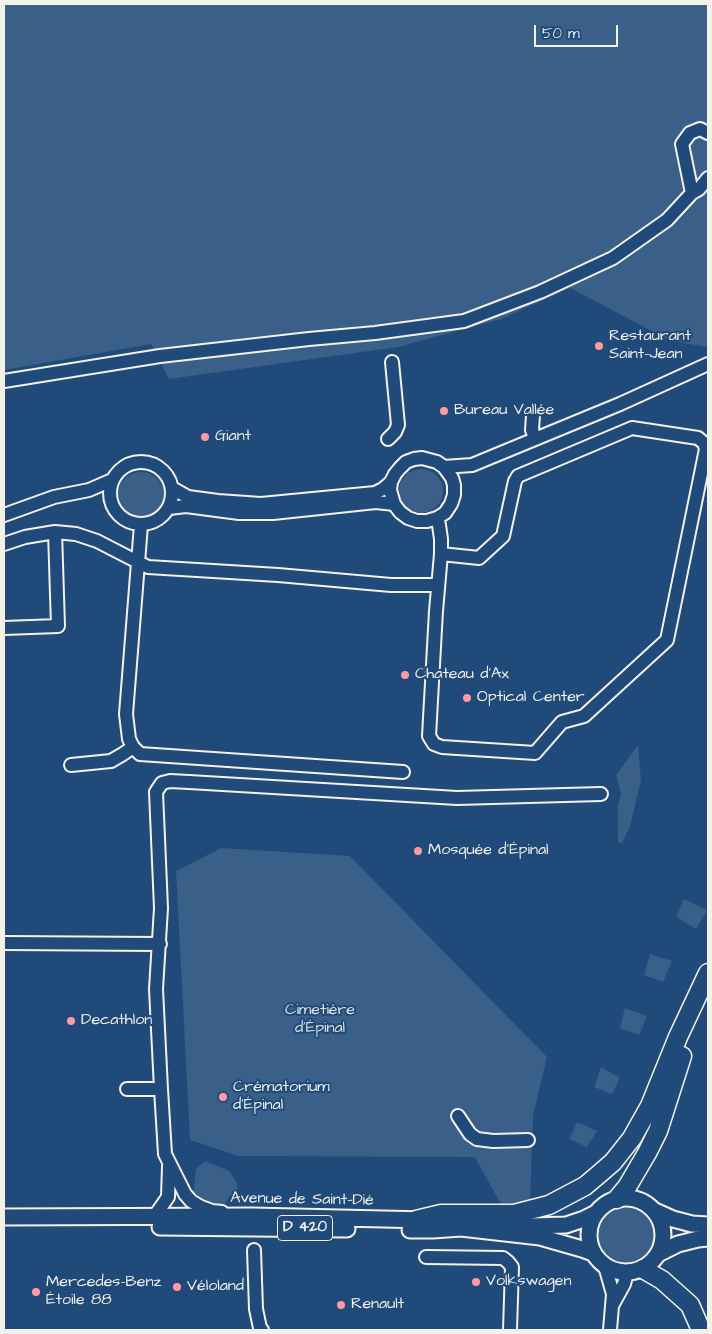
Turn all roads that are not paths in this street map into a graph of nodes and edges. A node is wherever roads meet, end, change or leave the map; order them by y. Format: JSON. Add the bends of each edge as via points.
{"nodes":[{"id":1,"x":708,"y":133,"type":"edge"},
{"id":2,"x":708,"y":178,"type":"edge"},
{"id":3,"x":692,"y":193,"type":"junction"},
{"id":4,"x":392,"y":362,"type":"dead end"},
{"id":5,"x":708,"y":364,"type":"edge"},
{"id":6,"x":4,"y":381,"type":"edge"},
{"id":7,"x":533,"y":415,"type":"dead end"},
{"id":8,"x":535,"y":438,"type":"junction"},
{"id":9,"x":388,"y":439,"type":"dead end"},
{"id":10,"x":472,"y":465,"type":"junction"},
{"id":11,"x":444,"y":467,"type":"junction"},
{"id":12,"x":112,"y":480,"type":"junction"},
{"id":13,"x":392,"y":482,"type":"junction"},
{"id":14,"x":454,"y":485,"type":"junction"},
{"id":15,"x":172,"y":488,"type":"junction"},
{"id":16,"x":90,"y":490,"type":"junction"},
{"id":17,"x":109,"y":498,"type":"junction"},
{"id":18,"x":394,"y":504,"type":"junction"},
{"id":19,"x":169,"y":508,"type":"junction"},
{"id":20,"x":4,"y":515,"type":"edge"},
{"id":21,"x":437,"y":518,"type":"junction"},
{"id":22,"x":141,"y":525,"type":"junction"},
{"id":23,"x":55,"y":532,"type":"junction"},
{"id":24,"x":4,"y":544,"type":"edge"},
{"id":25,"x":441,"y":554,"type":"junction"},
{"id":26,"x":138,"y":562,"type":"junction"},
{"id":27,"x":438,"y":585,"type":"junction"},
{"id":28,"x":4,"y":628,"type":"edge"},
{"id":29,"x":133,"y":747,"type":"junction"},
{"id":30,"x":71,"y":765,"type":"dead end"},
{"id":31,"x":403,"y":772,"type":"dead end"},
{"id":32,"x":601,"y":794,"type":"dead end"},
{"id":33,"x":4,"y":943,"type":"edge"},
{"id":34,"x":160,"y":944,"type":"junction"},
{"id":35,"x":708,"y":974,"type":"edge"},
{"id":36,"x":127,"y":1089,"type":"dead end"},
{"id":37,"x":161,"y":1090,"type":"junction"},
{"id":38,"x":458,"y":1116,"type":"dead end"},
{"id":39,"x":528,"y":1140,"type":"dead end"},
{"id":40,"x":169,"y":1163,"type":"junction"},
{"id":41,"x":617,"y":1199,"type":"junction"},
{"id":42,"x":655,"y":1211,"type":"junction"},
{"id":43,"x":596,"y":1213,"type":"junction"},
{"id":44,"x":252,"y":1216,"type":"junction"},
{"id":45,"x":4,"y":1217,"type":"edge"},
{"id":46,"x":154,"y":1217,"type":"junction"},
{"id":47,"x":416,"y":1220,"type":"junction"},
{"id":48,"x":708,"y":1225,"type":"edge"},
{"id":49,"x":4,"y":1227,"type":"edge"},
{"id":50,"x":708,"y":1238,"type":"edge"},
{"id":51,"x":254,"y":1250,"type":"dead end"},
{"id":52,"x":593,"y":1253,"type":"junction"},
{"id":53,"x":660,"y":1253,"type":"junction"},
{"id":54,"x":426,"y":1257,"type":"dead end"},
{"id":55,"x":605,"y":1266,"type":"junction"},
{"id":56,"x":635,"y":1271,"type":"junction"},
{"id":57,"x":611,"y":1306,"type":"junction"},
{"id":58,"x":262,"y":1330,"type":"edge"},
{"id":59,"x":510,"y":1330,"type":"edge"},
{"id":60,"x":610,"y":1330,"type":"edge"},
{"id":61,"x":701,"y":1330,"type":"edge"}],
"edges":[{"from":1,"to":3,"type":"street","via":[[700,129],[690,133],[682,144]]},
{"from":2,"to":3,"type":"street"},
{"from":3,"to":6,"type":"street","via":[[667,220],[613,258],[540,292],[464,321],[160,356]]},
{"from":4,"to":9,"type":"street","via":[[398,425]]},
{"from":5,"to":8,"type":"street"},
{"from":7,"to":8,"type":"street"},
{"from":8,"to":10,"type":"street"},
{"from":10,"to":11,"type":"street"},
{"from":10,"to":14,"type":"street"},
{"from":11,"to":13,"type":"street","via":[[430,459],[414,459],[394,474]]},
{"from":11,"to":14,"type":"street"},
{"from":12,"to":15,"type":"street","via":[[128,464],[144,462],[162,470]]},
{"from":12,"to":16,"type":"street"},
{"from":12,"to":17,"type":"street"},
{"from":13,"to":15,"type":"street","via":[[375,493],[262,504],[188,497]]},
{"from":13,"to":18,"type":"street"},
{"from":14,"to":21,"type":"street","via":[[451,504]]},
{"from":15,"to":19,"type":"street"},
{"from":16,"to":17,"type":"street"},
{"from":16,"to":20,"type":"street","via":[[54,497]]},
{"from":17,"to":22,"type":"street","via":[[124,520]]},
{"from":18,"to":19,"type":"street","via":[[376,502],[273,513],[239,513],[186,506]]},
{"from":18,"to":21,"type":"street","via":[[408,518],[417,521]]},
{"from":19,"to":22,"type":"street","via":[[157,520]]},
{"from":21,"to":25,"type":"street"},
{"from":22,"to":26,"type":"street"},
{"from":23,"to":24,"type":"street"},
{"from":23,"to":26,"type":"street","via":[[97,541]]},
{"from":23,"to":28,"type":"street","via":[[58,626]]},
{"from":25,"to":27,"type":"street"},
{"from":25,"to":27,"type":"street","via":[[479,558],[503,536],[514,481],[518,476],[632,428],[698,438],[704,443],[706,449],[667,640],[584,716],[562,722],[535,753],[442,746],[434,744],[429,736]]},
{"from":26,"to":27,"type":"street","via":[[148,566],[391,585]]},
{"from":26,"to":29,"type":"street","via":[[126,714]]},
{"from":29,"to":30,"type":"street","via":[[111,761]]},
{"from":29,"to":31,"type":"street","via":[[140,754]]},
{"from":32,"to":34,"type":"street","via":[[457,798],[162,783],[156,792]]},
{"from":33,"to":34,"type":"street"},
{"from":34,"to":37,"type":"street","via":[[156,990]]},
{"from":35,"to":41,"type":"highway","via":[[658,1131],[648,1154]]},
{"from":35,"to":47,"type":"highway","via":[[637,1130],[613,1162],[585,1186],[549,1205],[514,1214],[441,1214]]},
{"from":36,"to":37,"type":"street"},
{"from":37,"to":40,"type":"street","via":[[165,1154]]},
{"from":38,"to":39,"type":"street","via":[[477,1139]]},
{"from":40,"to":44,"type":"street","via":[[186,1194],[201,1207]]},
{"from":40,"to":46,"type":"street","via":[[168,1197]]},
{"from":41,"to":42,"type":"main road","via":[[638,1200]]},
{"from":41,"to":43,"type":"main road"},
{"from":42,"to":48,"type":"main road","via":[[673,1219]]},
{"from":42,"to":53,"type":"main road","via":[[664,1231]]},
{"from":43,"to":47,"type":"main road","name":"Avenue de Saint-Dié","number":"D 420","via":[[566,1225]]},
{"from":43,"to":52,"type":"main road","via":[[589,1228]]},
{"from":44,"to":46,"type":"main road","name":"Avenue de Saint-Dié","number":"D 420"},
{"from":44,"to":47,"type":"main road","name":"Avenue de Saint-Dié","number":"D 420"},
{"from":45,"to":46,"type":"main road","name":"Avenue de Saint-Dié","number":"D 420"},
{"from":49,"to":52,"type":"main road","name":"Avenue de Saint-Dié","number":"D 420","via":[[461,1228],[540,1238]]},
{"from":50,"to":53,"type":"main road","via":[[678,1244]]},
{"from":51,"to":58,"type":"street","via":[[256,1309]]},
{"from":52,"to":55,"type":"main road"},
{"from":53,"to":56,"type":"main road","via":[[650,1265]]},
{"from":54,"to":59,"type":"street","via":[[503,1258],[508,1262],[512,1266]]},
{"from":55,"to":56,"type":"main road","via":[[614,1271]]},
{"from":55,"to":57,"type":"street","via":[[612,1294]]},
{"from":56,"to":57,"type":"street"},
{"from":56,"to":61,"type":"highway","via":[[662,1280],[690,1306]]},
{"from":57,"to":60,"type":"street"}]}
